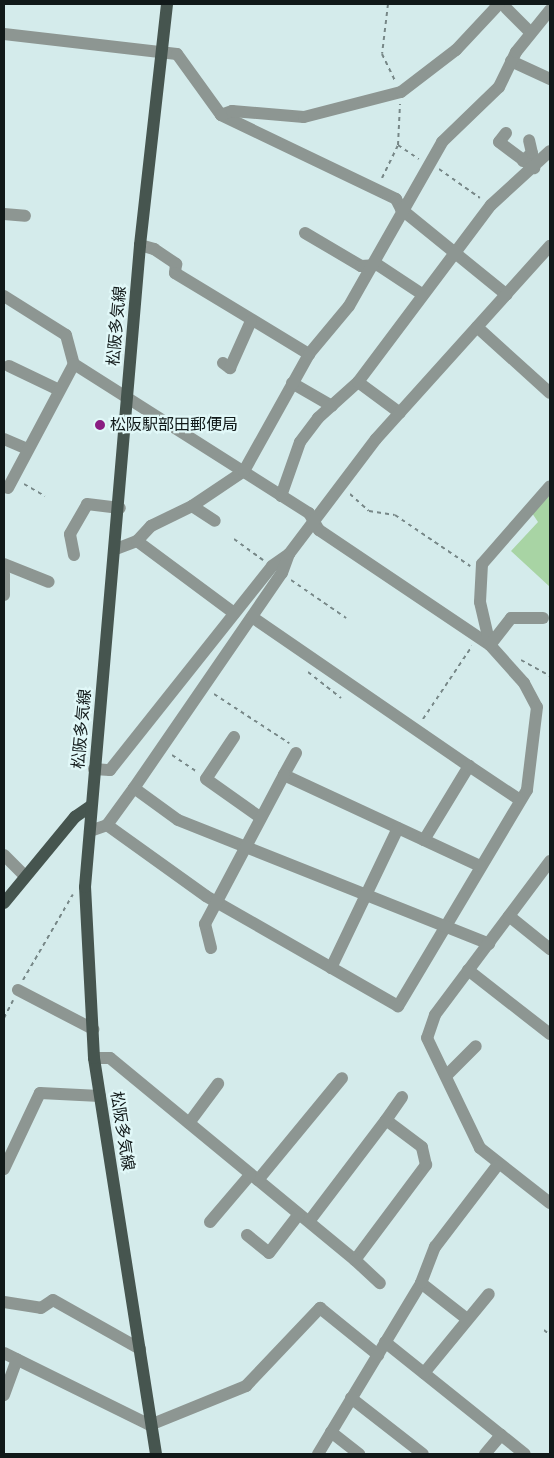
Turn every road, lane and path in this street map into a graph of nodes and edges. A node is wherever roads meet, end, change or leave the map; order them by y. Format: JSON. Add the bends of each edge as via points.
{"nodes":[{"id":1,"x":167,"y":4,"type":"edge"},
{"id":2,"x":502,"y":6,"type":"edge"},
{"id":3,"x":550,"y":10,"type":"edge"},
{"id":4,"x":531,"y":33,"type":"junction"},
{"id":5,"x":4,"y":34,"type":"edge"},
{"id":6,"x":161,"y":52,"type":"junction"},
{"id":7,"x":512,"y":61,"type":"junction"},
{"id":8,"x":550,"y":79,"type":"edge"},
{"id":9,"x":221,"y":115,"type":"junction"},
{"id":10,"x":506,"y":133,"type":"dead end"},
{"id":11,"x":528,"y":140,"type":"dead end"},
{"id":12,"x":398,"y":145,"type":"dead end"},
{"id":13,"x":550,"y":151,"type":"edge"},
{"id":14,"x":428,"y":164,"type":"junction"},
{"id":15,"x":529,"y":164,"type":"junction"},
{"id":16,"x":491,"y":205,"type":"junction"},
{"id":17,"x":401,"y":209,"type":"junction"},
{"id":18,"x":4,"y":214,"type":"edge"},
{"id":19,"x":26,"y":216,"type":"dead end"},
{"id":20,"x":304,"y":233,"type":"dead end"},
{"id":21,"x":140,"y":245,"type":"junction"},
{"id":22,"x":550,"y":246,"type":"edge"},
{"id":23,"x":456,"y":250,"type":"junction"},
{"id":24,"x":369,"y":263,"type":"junction"},
{"id":25,"x":422,"y":294,"type":"junction"},
{"id":26,"x":507,"y":295,"type":"junction"},
{"id":27,"x":4,"y":296,"type":"edge"},
{"id":28,"x":251,"y":321,"type":"junction"},
{"id":29,"x":477,"y":327,"type":"junction"},
{"id":30,"x":309,"y":354,"type":"junction"},
{"id":31,"x":223,"y":363,"type":"dead end"},
{"id":32,"x":74,"y":364,"type":"junction"},
{"id":33,"x":9,"y":366,"type":"dead end"},
{"id":34,"x":358,"y":382,"type":"junction"},
{"id":35,"x":292,"y":383,"type":"junction"},
{"id":36,"x":59,"y":390,"type":"junction"},
{"id":37,"x":550,"y":393,"type":"edge"},
{"id":38,"x":128,"y":400,"type":"junction"},
{"id":39,"x":332,"y":406,"type":"junction"},
{"id":40,"x":400,"y":413,"type":"junction"},
{"id":41,"x":4,"y":439,"type":"edge"},
{"id":42,"x":28,"y":450,"type":"junction"},
{"id":43,"x":244,"y":470,"type":"junction"},
{"id":44,"x":341,"y":486,"type":"junction"},
{"id":45,"x":550,"y":486,"type":"edge"},
{"id":46,"x":7,"y":488,"type":"edge"},
{"id":47,"x":45,"y":496,"type":"dead end"},
{"id":48,"x":281,"y":496,"type":"junction"},
{"id":49,"x":192,"y":506,"type":"junction"},
{"id":50,"x":120,"y":508,"type":"junction"},
{"id":51,"x":215,"y":521,"type":"dead end"},
{"id":52,"x":314,"y":522,"type":"junction"},
{"id":53,"x":137,"y":541,"type":"junction"},
{"id":54,"x":116,"y":549,"type":"junction"},
{"id":55,"x":290,"y":554,"type":"junction"},
{"id":56,"x":74,"y":555,"type":"dead end"},
{"id":57,"x":4,"y":564,"type":"edge"},
{"id":58,"x":480,"y":572,"type":"junction"},
{"id":59,"x":4,"y":574,"type":"edge"},
{"id":60,"x":49,"y":582,"type":"dead end"},
{"id":61,"x":4,"y":595,"type":"edge"},
{"id":62,"x":234,"y":613,"type":"junction"},
{"id":63,"x":252,"y":617,"type":"junction"},
{"id":64,"x":543,"y":618,"type":"dead end"},
{"id":65,"x":223,"y":627,"type":"junction"},
{"id":66,"x":237,"y":638,"type":"junction"},
{"id":67,"x":476,"y":639,"type":"junction"},
{"id":68,"x":490,"y":645,"type":"junction"},
{"id":69,"x":514,"y":656,"type":"dead end"},
{"id":70,"x":550,"y":676,"type":"edge"},
{"id":71,"x":203,"y":687,"type":"junction"},
{"id":72,"x":414,"y":731,"type":"junction"},
{"id":73,"x":234,"y":737,"type":"dead end"},
{"id":74,"x":162,"y":747,"type":"junction"},
{"id":75,"x":294,"y":748,"type":"joint"},
{"id":76,"x":469,"y":766,"type":"junction"},
{"id":77,"x":94,"y":769,"type":"junction"},
{"id":78,"x":284,"y":775,"type":"junction"},
{"id":79,"x":206,"y":779,"type":"junction"},
{"id":80,"x":134,"y":788,"type":"junction"},
{"id":81,"x":520,"y":800,"type":"junction"},
{"id":82,"x":91,"y":806,"type":"junction"},
{"id":83,"x":261,"y":818,"type":"junction"},
{"id":84,"x":107,"y":824,"type":"junction"},
{"id":85,"x":398,"y":828,"type":"junction"},
{"id":86,"x":90,"y":831,"type":"junction"},
{"id":87,"x":424,"y":840,"type":"junction"},
{"id":88,"x":245,"y":848,"type":"junction"},
{"id":89,"x":4,"y":855,"type":"edge"},
{"id":90,"x":550,"y":861,"type":"edge"},
{"id":91,"x":480,"y":866,"type":"junction"},
{"id":92,"x":25,"y":876,"type":"junction"},
{"id":93,"x":85,"y":887,"type":"junction"},
{"id":94,"x":366,"y":895,"type":"junction"},
{"id":95,"x":4,"y":902,"type":"edge"},
{"id":96,"x":216,"y":903,"type":"junction"},
{"id":97,"x":509,"y":916,"type":"junction"},
{"id":98,"x":444,"y":926,"type":"junction"},
{"id":99,"x":489,"y":944,"type":"junction"},
{"id":100,"x":212,"y":948,"type":"dead end"},
{"id":101,"x":550,"y":949,"type":"edge"},
{"id":102,"x":331,"y":968,"type":"junction"},
{"id":103,"x":468,"y":970,"type":"junction"},
{"id":104,"x":18,"y":990,"type":"junction"},
{"id":105,"x":4,"y":1018,"type":"edge"},
{"id":106,"x":93,"y":1029,"type":"junction"},
{"id":107,"x":550,"y":1034,"type":"edge"},
{"id":108,"x":476,"y":1046,"type":"dead end"},
{"id":109,"x":94,"y":1058,"type":"junction"},
{"id":110,"x":446,"y":1076,"type":"junction"},
{"id":111,"x":342,"y":1078,"type":"dead end"},
{"id":112,"x":218,"y":1084,"type":"dead end"},
{"id":113,"x":100,"y":1096,"type":"junction"},
{"id":114,"x":402,"y":1097,"type":"dead end"},
{"id":115,"x":386,"y":1120,"type":"junction"},
{"id":116,"x":189,"y":1123,"type":"junction"},
{"id":117,"x":497,"y":1166,"type":"junction"},
{"id":118,"x":4,"y":1169,"type":"edge"},
{"id":119,"x":254,"y":1177,"type":"junction"},
{"id":120,"x":550,"y":1203,"type":"edge"},
{"id":121,"x":304,"y":1217,"type":"junction"},
{"id":122,"x":210,"y":1222,"type":"dead end"},
{"id":123,"x":247,"y":1235,"type":"dead end"},
{"id":124,"x":355,"y":1260,"type":"junction"},
{"id":125,"x":380,"y":1283,"type":"dead end"},
{"id":126,"x":421,"y":1283,"type":"junction"},
{"id":127,"x":489,"y":1294,"type":"dead end"},
{"id":128,"x":4,"y":1302,"type":"edge"},
{"id":129,"x":467,"y":1319,"type":"junction"},
{"id":130,"x":544,"y":1330,"type":"dead end"},
{"id":131,"x":550,"y":1335,"type":"edge"},
{"id":132,"x":385,"y":1342,"type":"junction"},
{"id":133,"x":140,"y":1349,"type":"junction"},
{"id":134,"x":4,"y":1353,"type":"edge"},
{"id":135,"x":378,"y":1355,"type":"junction"},
{"id":136,"x":17,"y":1359,"type":"junction"},
{"id":137,"x":424,"y":1373,"type":"junction"},
{"id":138,"x":4,"y":1395,"type":"edge"},
{"id":139,"x":351,"y":1398,"type":"junction"},
{"id":140,"x":150,"y":1425,"type":"junction"},
{"id":141,"x":331,"y":1432,"type":"junction"},
{"id":142,"x":501,"y":1435,"type":"junction"},
{"id":143,"x":156,"y":1454,"type":"edge"},
{"id":144,"x":318,"y":1454,"type":"edge"},
{"id":145,"x":359,"y":1454,"type":"edge"},
{"id":146,"x":423,"y":1454,"type":"edge"},
{"id":147,"x":485,"y":1454,"type":"edge"},
{"id":148,"x":525,"y":1454,"type":"edge"}],
"edges":[{"from":1,"to":6,"type":"main road","name":"松阪多気線"},
{"from":2,"to":4,"type":"street"},
{"from":2,"to":9,"type":"street","via":[[456,50],[401,92],[304,117],[232,112]]},
{"from":3,"to":4,"type":"street"},
{"from":4,"to":7,"type":"street"},
{"from":5,"to":6,"type":"street"},
{"from":6,"to":9,"type":"street","via":[[178,54]]},
{"from":6,"to":21,"type":"main road","name":"松阪多気線"},
{"from":7,"to":8,"type":"street"},
{"from":7,"to":14,"type":"street","via":[[499,87],[442,142]]},
{"from":9,"to":17,"type":"street","via":[[396,199]]},
{"from":10,"to":15,"type":"street","via":[[499,142]]},
{"from":11,"to":15,"type":"street","via":[[532,153]]},
{"from":12,"to":14,"type":"path"},
{"from":13,"to":15,"type":"street"},
{"from":14,"to":16,"type":"path"},
{"from":14,"to":17,"type":"street"},
{"from":15,"to":16,"type":"street"},
{"from":16,"to":23,"type":"street"},
{"from":17,"to":23,"type":"street"},
{"from":17,"to":24,"type":"street"},
{"from":18,"to":19,"type":"street"},
{"from":20,"to":24,"type":"street","via":[[361,266]]},
{"from":21,"to":28,"type":"street","via":[[176,264],[175,273]]},
{"from":21,"to":38,"type":"main road","name":"松阪多気線"},
{"from":22,"to":26,"type":"street"},
{"from":23,"to":25,"type":"street"},
{"from":23,"to":26,"type":"street"},
{"from":24,"to":25,"type":"street"},
{"from":24,"to":30,"type":"street","via":[[349,306]]},
{"from":25,"to":34,"type":"street"},
{"from":26,"to":29,"type":"street"},
{"from":27,"to":32,"type":"street","via":[[66,335]]},
{"from":28,"to":30,"type":"street"},
{"from":28,"to":31,"type":"street","via":[[230,368]]},
{"from":29,"to":37,"type":"street"},
{"from":29,"to":40,"type":"street"},
{"from":30,"to":35,"type":"street"},
{"from":32,"to":36,"type":"street"},
{"from":32,"to":38,"type":"street"},
{"from":33,"to":36,"type":"street"},
{"from":34,"to":39,"type":"street"},
{"from":34,"to":40,"type":"street"},
{"from":35,"to":39,"type":"street"},
{"from":35,"to":43,"type":"street"},
{"from":36,"to":42,"type":"street"},
{"from":38,"to":43,"type":"street"},
{"from":38,"to":50,"type":"main road","name":"松阪多気線"},
{"from":39,"to":48,"type":"street","via":[[300,442]]},
{"from":40,"to":44,"type":"street"},
{"from":41,"to":42,"type":"street"},
{"from":42,"to":46,"type":"street"},
{"from":43,"to":48,"type":"street"},
{"from":43,"to":49,"type":"street"},
{"from":44,"to":52,"type":"street"},
{"from":44,"to":58,"type":"path","via":[[369,511],[395,515]]},
{"from":45,"to":58,"type":"street","via":[[523,521],[488,553]]},
{"from":46,"to":47,"type":"path"},
{"from":48,"to":52,"type":"street","via":[[309,514]]},
{"from":49,"to":51,"type":"street"},
{"from":49,"to":53,"type":"street","via":[[151,526]]},
{"from":50,"to":54,"type":"main road","name":"松阪多気線"},
{"from":50,"to":56,"type":"street","via":[[87,504],[70,534]]},
{"from":52,"to":55,"type":"street"},
{"from":52,"to":67,"type":"street","via":[[319,530]]},
{"from":53,"to":54,"type":"street"},
{"from":53,"to":62,"type":"street"},
{"from":54,"to":77,"type":"main road","name":"松阪多気線"},
{"from":55,"to":62,"type":"street","via":[[272,566]]},
{"from":55,"to":63,"type":"street"},
{"from":57,"to":60,"type":"street"},
{"from":58,"to":68,"type":"street","via":[[480,602]]},
{"from":59,"to":61,"type":"street"},
{"from":62,"to":65,"type":"street"},
{"from":63,"to":66,"type":"street"},
{"from":63,"to":72,"type":"street"},
{"from":64,"to":68,"type":"street","via":[[511,618]]},
{"from":65,"to":66,"type":"street"},
{"from":65,"to":77,"type":"street","via":[[110,770]]},
{"from":66,"to":71,"type":"street"},
{"from":67,"to":68,"type":"street"},
{"from":67,"to":72,"type":"path"},
{"from":68,"to":81,"type":"street","via":[[524,683],[537,707],[533,761],[527,790]]},
{"from":69,"to":70,"type":"path"},
{"from":71,"to":74,"type":"street"},
{"from":71,"to":75,"type":"path"},
{"from":72,"to":76,"type":"street"},
{"from":73,"to":79,"type":"street"},
{"from":74,"to":79,"type":"path"},
{"from":74,"to":80,"type":"street"},
{"from":75,"to":78,"type":"street"},
{"from":76,"to":81,"type":"street"},
{"from":76,"to":87,"type":"street"},
{"from":77,"to":82,"type":"main road","name":"松阪多気線"},
{"from":78,"to":83,"type":"street"},
{"from":78,"to":85,"type":"street"},
{"from":79,"to":83,"type":"street"},
{"from":80,"to":84,"type":"street"},
{"from":80,"to":88,"type":"street","via":[[178,820]]},
{"from":81,"to":91,"type":"street"},
{"from":82,"to":86,"type":"main road","name":"松阪多気線"},
{"from":82,"to":92,"type":"main road","via":[[74,817]]},
{"from":83,"to":88,"type":"street"},
{"from":84,"to":86,"type":"street"},
{"from":84,"to":96,"type":"street"},
{"from":85,"to":87,"type":"street"},
{"from":85,"to":94,"type":"street"},
{"from":86,"to":93,"type":"main road","name":"松阪多気線"},
{"from":87,"to":91,"type":"street"},
{"from":88,"to":94,"type":"street"},
{"from":88,"to":96,"type":"street"},
{"from":89,"to":92,"type":"street"},
{"from":90,"to":97,"type":"street"},
{"from":91,"to":98,"type":"street"},
{"from":92,"to":95,"type":"main road"},
{"from":93,"to":104,"type":"path","via":[[69,897]]},
{"from":93,"to":106,"type":"main road","name":"松阪多気線"},
{"from":94,"to":98,"type":"street"},
{"from":94,"to":102,"type":"street"},
{"from":96,"to":100,"type":"street","via":[[205,924]]},
{"from":96,"to":102,"type":"street"},
{"from":97,"to":99,"type":"street"},
{"from":97,"to":101,"type":"street"},
{"from":98,"to":99,"type":"street"},
{"from":98,"to":102,"type":"street","via":[[398,1006]]},
{"from":99,"to":103,"type":"street"},
{"from":103,"to":107,"type":"street"},
{"from":103,"to":110,"type":"street","via":[[428,1026],[429,1045]]},
{"from":104,"to":105,"type":"path"},
{"from":104,"to":106,"type":"street"},
{"from":106,"to":109,"type":"main road","name":"松阪多気線"},
{"from":108,"to":110,"type":"street"},
{"from":109,"to":113,"type":"main road","name":"松阪多気線"},
{"from":109,"to":116,"type":"street","via":[[110,1058]]},
{"from":110,"to":117,"type":"street","via":[[480,1148]]},
{"from":111,"to":119,"type":"street"},
{"from":112,"to":116,"type":"street"},
{"from":113,"to":118,"type":"street","via":[[40,1093]]},
{"from":113,"to":133,"type":"main road","name":"松阪多気線"},
{"from":114,"to":115,"type":"street"},
{"from":115,"to":121,"type":"street"},
{"from":115,"to":124,"type":"street","via":[[422,1147],[426,1166]]},
{"from":116,"to":119,"type":"street"},
{"from":117,"to":120,"type":"street"},
{"from":117,"to":126,"type":"street","via":[[435,1247]]},
{"from":119,"to":121,"type":"street"},
{"from":119,"to":122,"type":"street"},
{"from":121,"to":123,"type":"street","via":[[269,1253]]},
{"from":121,"to":124,"type":"street"},
{"from":124,"to":125,"type":"street"},
{"from":126,"to":129,"type":"street"},
{"from":126,"to":132,"type":"street"},
{"from":127,"to":129,"type":"street"},
{"from":128,"to":133,"type":"street","via":[[41,1308],[53,1300]]},
{"from":129,"to":137,"type":"street"},
{"from":130,"to":131,"type":"path"},
{"from":132,"to":135,"type":"street"},
{"from":132,"to":137,"type":"street"},
{"from":133,"to":140,"type":"main road","name":"松阪多気線"},
{"from":134,"to":136,"type":"street"},
{"from":135,"to":139,"type":"street"},
{"from":135,"to":140,"type":"street","via":[[320,1308],[246,1386]]},
{"from":136,"to":138,"type":"street"},
{"from":136,"to":140,"type":"street"},
{"from":137,"to":142,"type":"street"},
{"from":139,"to":141,"type":"street"},
{"from":139,"to":146,"type":"street"},
{"from":140,"to":143,"type":"main road","name":"松阪多気線"},
{"from":141,"to":144,"type":"street"},
{"from":141,"to":145,"type":"street"},
{"from":142,"to":147,"type":"street"},
{"from":142,"to":148,"type":"street"}]}
